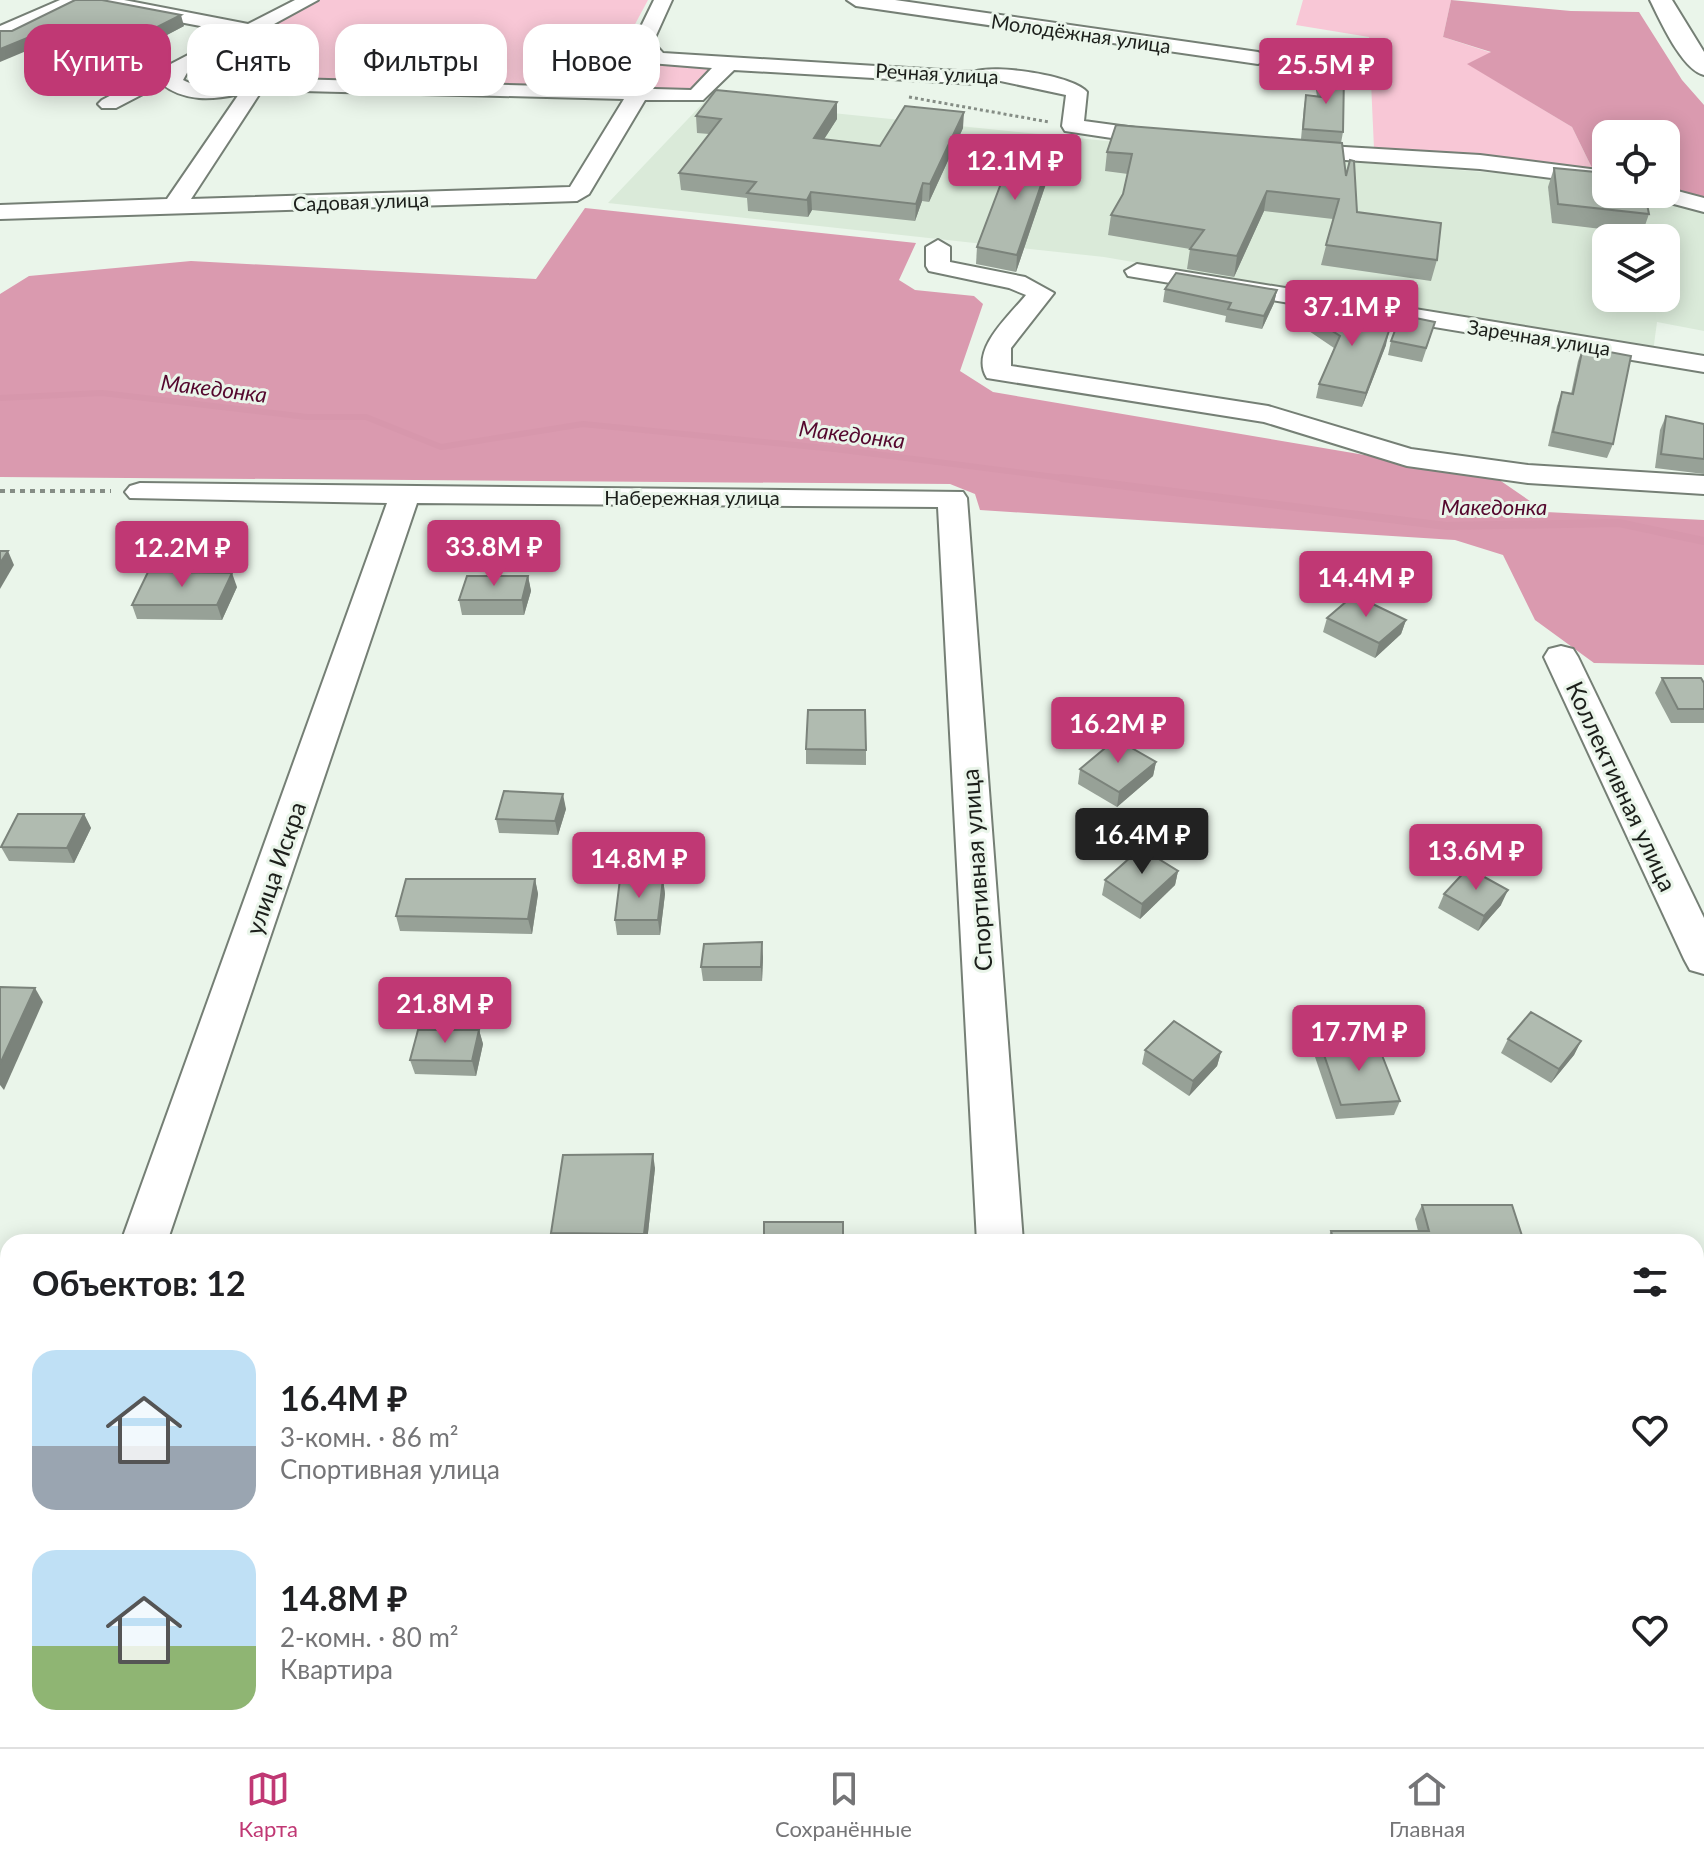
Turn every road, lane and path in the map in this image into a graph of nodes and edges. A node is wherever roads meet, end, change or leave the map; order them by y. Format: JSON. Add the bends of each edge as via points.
{"nodes":[{"id":1,"x":76,"y":0,"type":"edge"},
{"id":2,"x":95,"y":0,"type":"edge"},
{"id":3,"x":309,"y":0,"type":"edge"},
{"id":4,"x":663,"y":0,"type":"edge"},
{"id":5,"x":856,"y":0,"type":"edge"},
{"id":6,"x":1022,"y":0,"type":"edge"},
{"id":7,"x":1661,"y":0,"type":"edge"},
{"id":8,"x":1009,"y":23,"type":"junction"},
{"id":9,"x":218,"y":24,"type":"edge"},
{"id":10,"x":261,"y":24,"type":"edge"},
{"id":11,"x":2,"y":30,"type":"edge"},
{"id":12,"x":1258,"y":58,"type":"dead end"},
{"id":13,"x":732,"y":63,"type":"junction"},
{"id":14,"x":187,"y":64,"type":"edge"},
{"id":15,"x":180,"y":68,"type":"junction"},
{"id":16,"x":1704,"y":68,"type":"edge"},
{"id":17,"x":989,"y":73,"type":"junction"},
{"id":18,"x":768,"y":80,"type":"dead end"},
{"id":19,"x":319,"y":86,"type":"edge"},
{"id":20,"x":187,"y":90,"type":"edge"},
{"id":21,"x":523,"y":91,"type":"edge"},
{"id":22,"x":660,"y":95,"type":"edge"},
{"id":23,"x":248,"y":96,"type":"edge"},
{"id":24,"x":637,"y":96,"type":"edge"},
{"id":25,"x":905,"y":97,"type":"dead end"},
{"id":26,"x":109,"y":104,"type":"dead end"},
{"id":27,"x":1073,"y":126,"type":"junction"},
{"id":28,"x":1189,"y":142,"type":"edge"},
{"id":29,"x":1265,"y":148,"type":"edge"},
{"id":30,"x":1592,"y":174,"type":"edge"},
{"id":31,"x":1680,"y":199,"type":"edge"},
{"id":32,"x":1704,"y":205,"type":"edge"},
{"id":33,"x":174,"y":206,"type":"junction"},
{"id":34,"x":0,"y":212,"type":"edge"},
{"id":35,"x":938,"y":247,"type":"dead end"},
{"id":36,"x":1137,"y":271,"type":"dead end"},
{"id":37,"x":1704,"y":364,"type":"edge"},
{"id":38,"x":1704,"y":485,"type":"edge"},
{"id":39,"x":0,"y":491,"type":"edge"},
{"id":40,"x":140,"y":492,"type":"joint"},
{"id":41,"x":405,"y":494,"type":"junction"},
{"id":42,"x":952,"y":498,"type":"joint"},
{"id":43,"x":1561,"y":657,"type":"dead end"},
{"id":44,"x":1704,"y":959,"type":"edge"},
{"id":45,"x":147,"y":1234,"type":"edge"},
{"id":46,"x":999,"y":1234,"type":"edge"}],
"edges":[{"from":1,"to":11,"type":"street"},
{"from":2,"to":9,"type":"street"},
{"from":3,"to":10,"type":"street"},
{"from":4,"to":13,"type":"street","name":"Речная улица","via":[[643,43],[657,59]]},
{"from":5,"to":8,"type":"street","name":"Молодёжная улица"},
{"from":6,"to":8,"type":"street"},
{"from":7,"to":16,"type":"main road"},
{"from":8,"to":12,"type":"street","name":"Молодёжная улица"},
{"from":8,"to":17,"type":"street"},
{"from":13,"to":17,"type":"street","name":"Речная улица","via":[[976,78]]},
{"from":13,"to":18,"type":"street","via":[[746,75]]},
{"from":13,"to":22,"type":"street","via":[[696,96]]},
{"from":14,"to":15,"type":"street"},
{"from":15,"to":20,"type":"street","via":[[171,82]]},
{"from":15,"to":26,"type":"street"},
{"from":17,"to":27,"type":"street","name":"Речная улица","via":[[1077,92]]},
{"from":19,"to":21,"type":"street"},
{"from":23,"to":33,"type":"street"},
{"from":24,"to":33,"type":"street","name":"Садовая улица","via":[[577,194]]},
{"from":25,"to":27,"type":"path"},
{"from":27,"to":28,"type":"street"},
{"from":29,"to":30,"type":"street"},
{"from":31,"to":32,"type":"street"},
{"from":33,"to":34,"type":"street"},
{"from":35,"to":38,"type":"street","via":[[938,266],[957,275],[1023,280],[1041,293],[998,347],[997,372],[1268,414],[1407,457],[1528,474]]},
{"from":36,"to":37,"type":"street","name":"Заречная улица"},
{"from":39,"to":40,"type":"path"},
{"from":40,"to":41,"type":"street","name":"Набережная улица"},
{"from":41,"to":42,"type":"street","name":"Набережная улица"},
{"from":41,"to":45,"type":"street","name":"улица Искра"},
{"from":42,"to":46,"type":"street","name":"Спортивная улица"},
{"from":43,"to":44,"type":"street","name":"Коллективная улица"}]}
